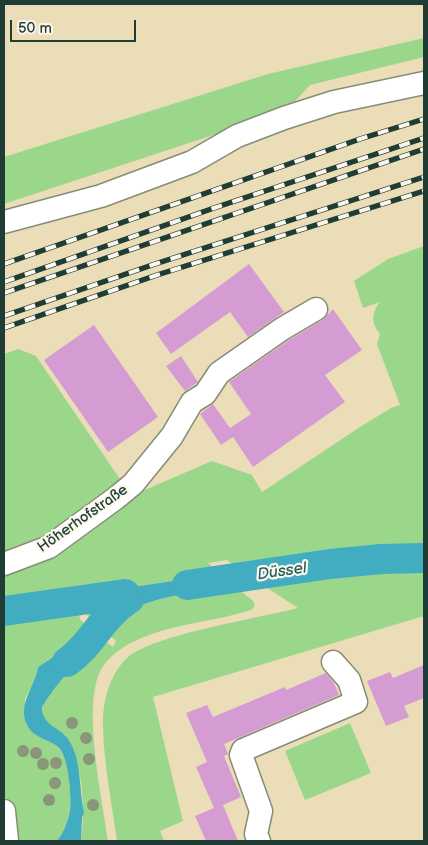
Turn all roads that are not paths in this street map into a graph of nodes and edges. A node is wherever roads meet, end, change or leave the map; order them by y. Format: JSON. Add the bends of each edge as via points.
{"nodes":[{"id":1,"x":424,"y":83,"type":"edge"},
{"id":2,"x":4,"y":222,"type":"edge"},
{"id":3,"x":316,"y":309,"type":"dead end"},
{"id":4,"x":4,"y":564,"type":"edge"},
{"id":5,"x":333,"y":662,"type":"dead end"},
{"id":6,"x":4,"y":811,"type":"edge"},
{"id":7,"x":7,"y":841,"type":"edge"},
{"id":8,"x":259,"y":841,"type":"edge"}],
"edges":[{"from":1,"to":2,"type":"street","via":[[334,102],[284,118],[237,136],[192,162],[102,196]]},
{"from":3,"to":4,"type":"street","name":"Höherhofstraße","via":[[218,373],[205,394],[192,402],[172,436],[133,484],[116,498],[49,546]]},
{"from":5,"to":8,"type":"street","via":[[349,680],[356,702],[243,750],[241,755],[261,812],[256,834]]},
{"from":6,"to":7,"type":"street"}]}
